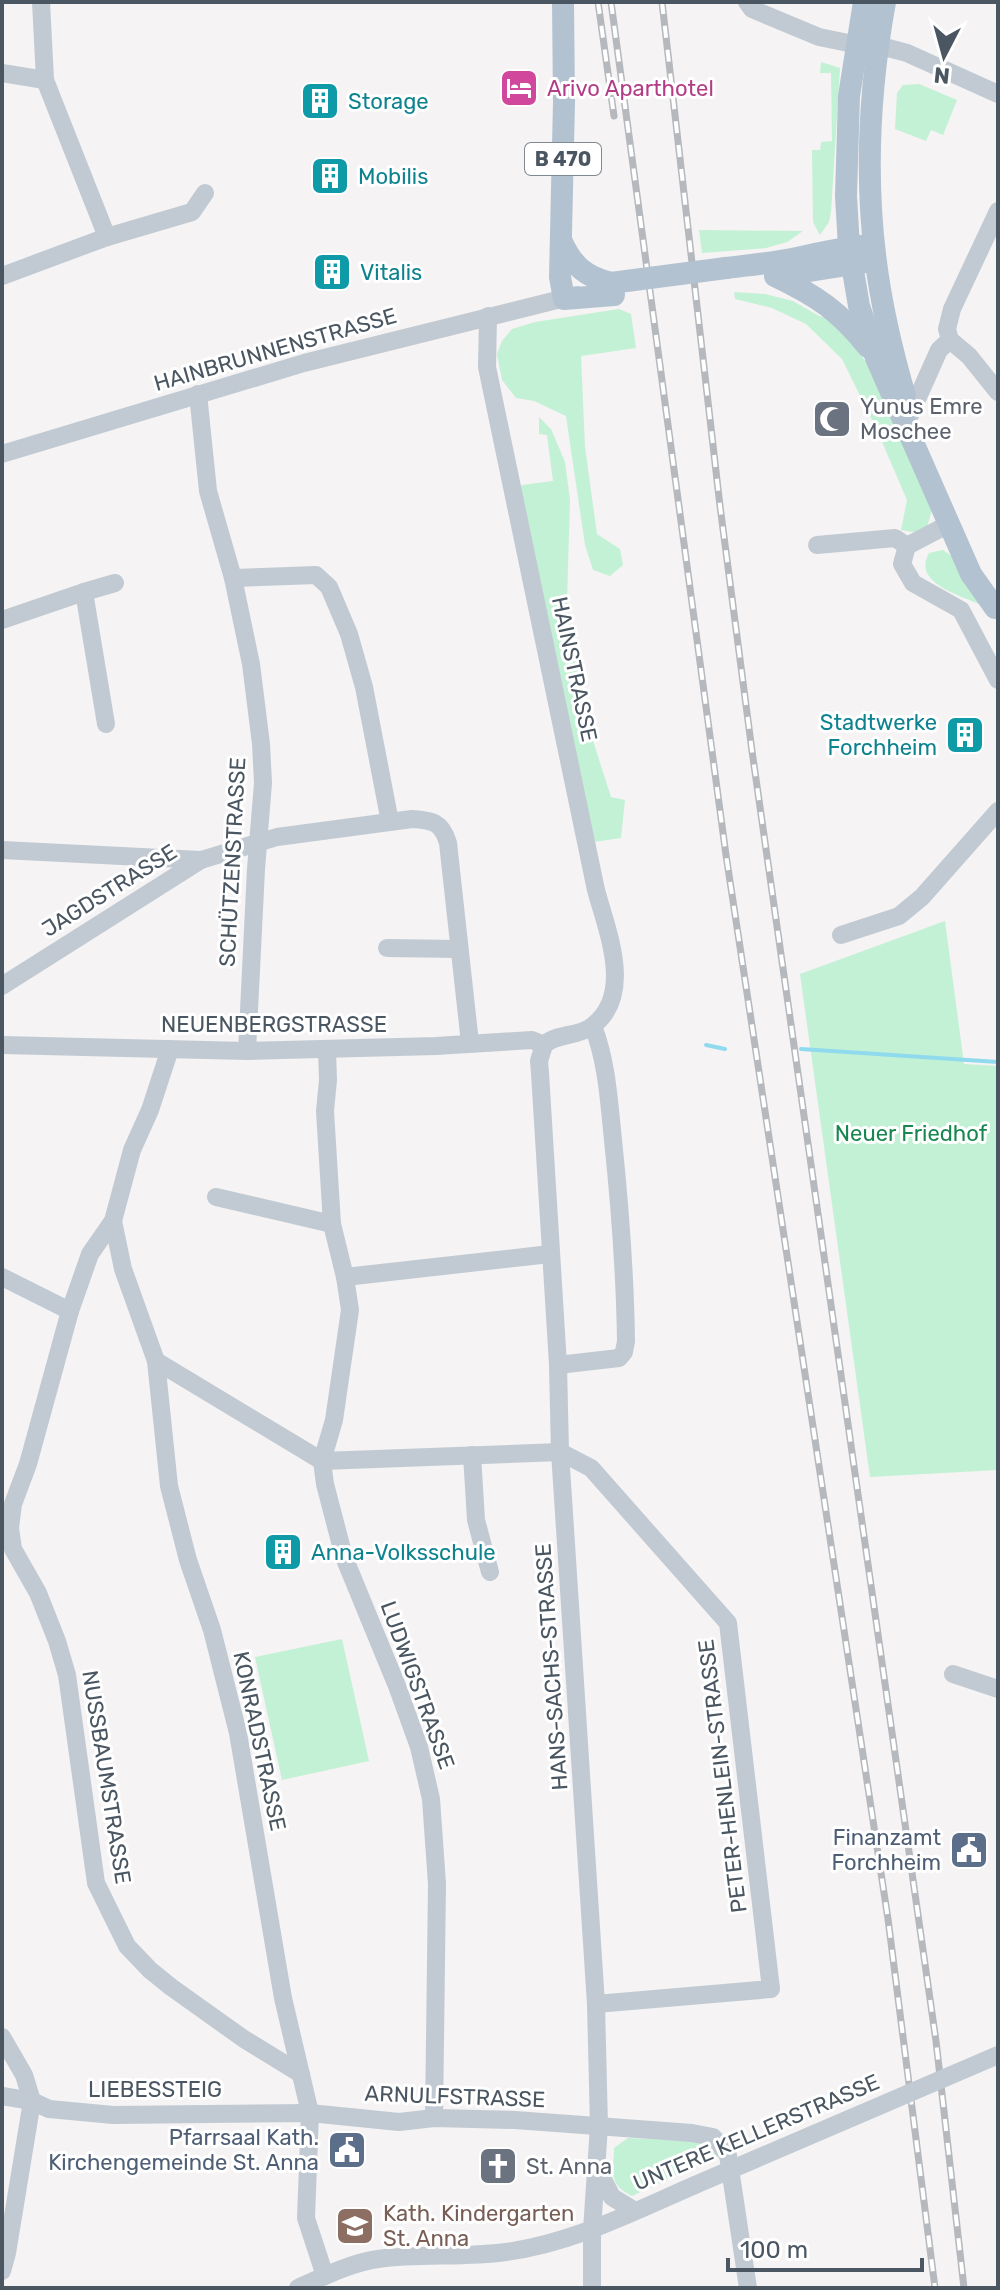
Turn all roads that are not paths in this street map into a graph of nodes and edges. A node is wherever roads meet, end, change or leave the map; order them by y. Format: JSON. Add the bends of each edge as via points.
{"nodes":[{"id":1,"x":41,"y":2,"type":"edge"},
{"id":2,"x":563,"y":2,"type":"edge"},
{"id":3,"x":747,"y":2,"type":"edge"},
{"id":4,"x":864,"y":2,"type":"edge"},
{"id":5,"x":885,"y":2,"type":"edge"},
{"id":6,"x":777,"y":10,"type":"edge"},
{"id":7,"x":868,"y":45,"type":"junction"},
{"id":8,"x":2,"y":73,"type":"edge"},
{"id":9,"x":45,"y":80,"type":"junction"},
{"id":10,"x":998,"y":94,"type":"edge"},
{"id":11,"x":205,"y":193,"type":"dead end"},
{"id":12,"x":846,"y":196,"type":"junction"},
{"id":13,"x":998,"y":211,"type":"edge"},
{"id":14,"x":107,"y":237,"type":"junction"},
{"id":15,"x":561,"y":241,"type":"junction"},
{"id":16,"x":875,"y":253,"type":"junction"},
{"id":17,"x":850,"y":256,"type":"junction"},
{"id":18,"x":797,"y":258,"type":"junction"},
{"id":19,"x":727,"y":274,"type":"junction"},
{"id":20,"x":2,"y":276,"type":"edge"},
{"id":21,"x":775,"y":276,"type":"junction"},
{"id":22,"x":612,"y":289,"type":"junction"},
{"id":23,"x":564,"y":299,"type":"junction"},
{"id":24,"x":488,"y":316,"type":"junction"},
{"id":25,"x":950,"y":340,"type":"junction"},
{"id":26,"x":876,"y":358,"type":"junction"},
{"id":27,"x":998,"y":392,"type":"edge"},
{"id":28,"x":198,"y":394,"type":"junction"},
{"id":29,"x":910,"y":415,"type":"junction"},
{"id":30,"x":2,"y":454,"type":"edge"},
{"id":31,"x":949,"y":524,"type":"junction"},
{"id":32,"x":817,"y":545,"type":"dead end"},
{"id":33,"x":907,"y":546,"type":"junction"},
{"id":34,"x":233,"y":578,"type":"junction"},
{"id":35,"x":115,"y":583,"type":"dead end"},
{"id":36,"x":84,"y":592,"type":"junction"},
{"id":37,"x":997,"y":610,"type":"edge"},
{"id":38,"x":2,"y":620,"type":"edge"},
{"id":39,"x":998,"y":680,"type":"edge"},
{"id":40,"x":106,"y":724,"type":"dead end"},
{"id":41,"x":998,"y":811,"type":"edge"},
{"id":42,"x":390,"y":822,"type":"junction"},
{"id":43,"x":259,"y":842,"type":"junction"},
{"id":44,"x":2,"y":850,"type":"edge"},
{"id":45,"x":201,"y":860,"type":"junction"},
{"id":46,"x":841,"y":935,"type":"dead end"},
{"id":47,"x":387,"y":948,"type":"dead end"},
{"id":48,"x":459,"y":949,"type":"junction"},
{"id":49,"x":2,"y":986,"type":"edge"},
{"id":50,"x":593,"y":1026,"type":"junction"},
{"id":51,"x":470,"y":1043,"type":"junction"},
{"id":52,"x":2,"y":1045,"type":"edge"},
{"id":53,"x":544,"y":1045,"type":"junction"},
{"id":54,"x":170,"y":1049,"type":"junction"},
{"id":55,"x":327,"y":1050,"type":"junction"},
{"id":56,"x":247,"y":1051,"type":"junction"},
{"id":57,"x":216,"y":1197,"type":"dead end"},
{"id":58,"x":113,"y":1221,"type":"junction"},
{"id":59,"x":332,"y":1224,"type":"junction"},
{"id":60,"x":550,"y":1254,"type":"junction"},
{"id":61,"x":2,"y":1277,"type":"edge"},
{"id":62,"x":345,"y":1277,"type":"junction"},
{"id":63,"x":70,"y":1311,"type":"junction"},
{"id":64,"x":156,"y":1361,"type":"junction"},
{"id":65,"x":558,"y":1365,"type":"junction"},
{"id":66,"x":560,"y":1452,"type":"junction"},
{"id":67,"x":472,"y":1455,"type":"junction"},
{"id":68,"x":322,"y":1461,"type":"junction"},
{"id":69,"x":490,"y":1572,"type":"dead end"},
{"id":70,"x":953,"y":1674,"type":"dead end"},
{"id":71,"x":998,"y":1689,"type":"edge"},
{"id":72,"x":596,"y":2004,"type":"junction"},
{"id":73,"x":2,"y":2037,"type":"edge"},
{"id":74,"x":998,"y":2055,"type":"edge"},
{"id":75,"x":301,"y":2074,"type":"junction"},
{"id":76,"x":2,"y":2096,"type":"edge"},
{"id":77,"x":32,"y":2101,"type":"junction"},
{"id":78,"x":310,"y":2113,"type":"junction"},
{"id":79,"x":434,"y":2118,"type":"junction"},
{"id":80,"x":599,"y":2126,"type":"junction"},
{"id":81,"x":596,"y":2168,"type":"junction"},
{"id":82,"x":639,"y":2209,"type":"junction"},
{"id":83,"x":592,"y":2230,"type":"junction"},
{"id":84,"x":2,"y":2271,"type":"edge"},
{"id":85,"x":325,"y":2276,"type":"junction"},
{"id":86,"x":298,"y":2288,"type":"edge"},
{"id":87,"x":592,"y":2288,"type":"edge"},
{"id":88,"x":748,"y":2288,"type":"edge"}],
"edges":[{"from":1,"to":9,"type":"street"},
{"from":2,"to":15,"type":"main road","number":"B 470"},
{"from":3,"to":6,"type":"street","via":[[752,9]]},
{"from":4,"to":7,"type":"main road"},
{"from":5,"to":7,"type":"main road"},
{"from":6,"to":7,"type":"street","via":[[819,37]]},
{"from":7,"to":10,"type":"street","via":[[907,53]]},
{"from":7,"to":12,"type":"main road","via":[[849,96]]},
{"from":7,"to":16,"type":"main road"},
{"from":8,"to":9,"type":"street"},
{"from":9,"to":14,"type":"street"},
{"from":11,"to":14,"type":"street","via":[[192,212]]},
{"from":12,"to":17,"type":"main road"},
{"from":12,"to":18,"type":"main road","via":[[834,226]]},
{"from":13,"to":25,"type":"street","via":[[952,309]]},
{"from":14,"to":20,"type":"street"},
{"from":15,"to":22,"type":"main road","via":[[584,273]]},
{"from":15,"to":23,"type":"main road","number":"B 470"},
{"from":16,"to":17,"type":"main road"},
{"from":16,"to":29,"type":"main road","via":[[890,342]]},
{"from":17,"to":18,"type":"main road","via":[[819,252]]},
{"from":17,"to":21,"type":"main road"},
{"from":17,"to":26,"type":"main road"},
{"from":18,"to":19,"type":"main road"},
{"from":19,"to":21,"type":"main road"},
{"from":19,"to":22,"type":"main road"},
{"from":21,"to":26,"type":"main road","via":[[830,305]]},
{"from":22,"to":23,"type":"main road"},
{"from":23,"to":24,"type":"street","name":"HAINBRUNNENSTRASSE"},
{"from":24,"to":28,"type":"street","name":"HAINBRUNNENSTRASSE"},
{"from":24,"to":50,"type":"street","name":"HAINSTRASSE","via":[[487,367],[615,964],[613,992]]},
{"from":25,"to":27,"type":"street"},
{"from":25,"to":29,"type":"street","via":[[939,350]]},
{"from":26,"to":31,"type":"main road"},
{"from":28,"to":30,"type":"street","name":"HAINBRUNNENSTRASSE"},
{"from":28,"to":34,"type":"street","name":"SCHÜTZENSTRASSE","via":[[208,491]]},
{"from":29,"to":37,"type":"main road"},
{"from":31,"to":33,"type":"street"},
{"from":31,"to":37,"type":"main road","via":[[971,574]]},
{"from":32,"to":33,"type":"street","via":[[895,538]]},
{"from":33,"to":39,"type":"street","via":[[902,564],[913,583],[961,610]]},
{"from":34,"to":42,"type":"street","via":[[316,575],[329,587],[364,687]]},
{"from":34,"to":43,"type":"street","name":"SCHÜTZENSTRASSE","via":[[261,744]]},
{"from":35,"to":36,"type":"street"},
{"from":36,"to":38,"type":"street"},
{"from":36,"to":40,"type":"street"},
{"from":41,"to":46,"type":"street","via":[[899,916]]},
{"from":42,"to":43,"type":"street"},
{"from":42,"to":48,"type":"street","via":[[424,819],[445,831]]},
{"from":43,"to":45,"type":"street"},
{"from":43,"to":56,"type":"street","name":"SCHÜTZENSTRASSE"},
{"from":44,"to":45,"type":"street"},
{"from":45,"to":49,"type":"street","name":"JAGDSTRASSE"},
{"from":47,"to":48,"type":"street"},
{"from":48,"to":51,"type":"street"},
{"from":50,"to":53,"type":"street"},
{"from":50,"to":65,"type":"street","via":[[604,1064],[614,1148],[626,1341],[619,1358]]},
{"from":51,"to":53,"type":"street","name":"NEUENBERGSTRASSE","via":[[532,1040]]},
{"from":51,"to":55,"type":"street","name":"NEUENBERGSTRASSE"},
{"from":52,"to":54,"type":"street","name":"NEUENBERGSTRASSE"},
{"from":53,"to":60,"type":"street","name":"HANS-SACHS-STRASSE","via":[[539,1061]]},
{"from":54,"to":56,"type":"street","name":"NEUENBERGSTRASSE"},
{"from":54,"to":58,"type":"street","name":"NUSSBAUMSTRASSE","via":[[132,1150]]},
{"from":55,"to":56,"type":"street","name":"NEUENBERGSTRASSE"},
{"from":55,"to":59,"type":"street","name":"LUDWIGSTRASSE"},
{"from":57,"to":59,"type":"street"},
{"from":58,"to":63,"type":"street","name":"NUSSBAUMSTRASSE","via":[[90,1254]]},
{"from":58,"to":64,"type":"street","name":"KONRADSTRASSE","via":[[123,1269]]},
{"from":59,"to":62,"type":"street","name":"LUDWIGSTRASSE"},
{"from":60,"to":62,"type":"street"},
{"from":60,"to":65,"type":"street","name":"HANS-SACHS-STRASSE"},
{"from":61,"to":63,"type":"street"},
{"from":62,"to":68,"type":"street","name":"LUDWIGSTRASSE","via":[[348,1333]]},
{"from":63,"to":75,"type":"street","name":"NUSSBAUMSTRASSE","via":[[10,1528],[13,1549],[38,1593],[67,1675],[96,1883],[127,1946],[150,1970]]},
{"from":64,"to":68,"type":"street"},
{"from":64,"to":75,"type":"street","name":"KONRADSTRASSE","via":[[169,1486],[238,1733]]},
{"from":65,"to":66,"type":"street","name":"HANS-SACHS-STRASSE"},
{"from":66,"to":67,"type":"street"},
{"from":66,"to":72,"type":"street","name":"HANS-SACHS-STRASSE"},
{"from":66,"to":72,"type":"street","name":"PETER-HENLEIN-STRASSE","via":[[591,1468],[728,1623],[771,1989]]},
{"from":67,"to":68,"type":"street"},
{"from":67,"to":69,"type":"street","via":[[476,1520]]},
{"from":68,"to":79,"type":"street","name":"LUDWIGSTRASSE","via":[[344,1557],[419,1747],[431,1799],[437,1884]]},
{"from":70,"to":71,"type":"street"},
{"from":72,"to":80,"type":"street","name":"HANS-SACHS-STRASSE"},
{"from":73,"to":77,"type":"street"},
{"from":74,"to":82,"type":"street","name":"UNTERE KELLERSTRASSE","bridge":true},
{"from":75,"to":78,"type":"street","name":"KONRADSTRASSE"},
{"from":76,"to":77,"type":"street","name":"LIEBESSTEIG"},
{"from":77,"to":78,"type":"street","name":"LIEBESSTEIG","via":[[49,2109],[113,2115]]},
{"from":77,"to":84,"type":"street"},
{"from":78,"to":79,"type":"street","name":"ARNULFSTRASSE","via":[[399,2122]]},
{"from":78,"to":85,"type":"street","name":"KONRADSTRASSE","via":[[306,2218]]},
{"from":79,"to":80,"type":"street","name":"ARNULFSTRASSE"},
{"from":80,"to":81,"type":"street","name":"HANS-SACHS-STRASSE"},
{"from":80,"to":88,"type":"street","name":"ARNULFSTRASSE","via":[[713,2137],[728,2155]]},
{"from":81,"to":82,"type":"street","via":[[612,2197]]},
{"from":81,"to":83,"type":"street","name":"HANS-SACHS-STRASSE"},
{"from":82,"to":83,"type":"street","name":"UNTERE KELLERSTRASSE"},
{"from":83,"to":85,"type":"street","name":"UNTERE KELLERSTRASSE","via":[[504,2253],[375,2259]]},
{"from":83,"to":87,"type":"street","name":"HANS-SACHS-STRASSE"},
{"from":85,"to":86,"type":"street","name":"UNTERE KELLERSTRASSE"}]}
